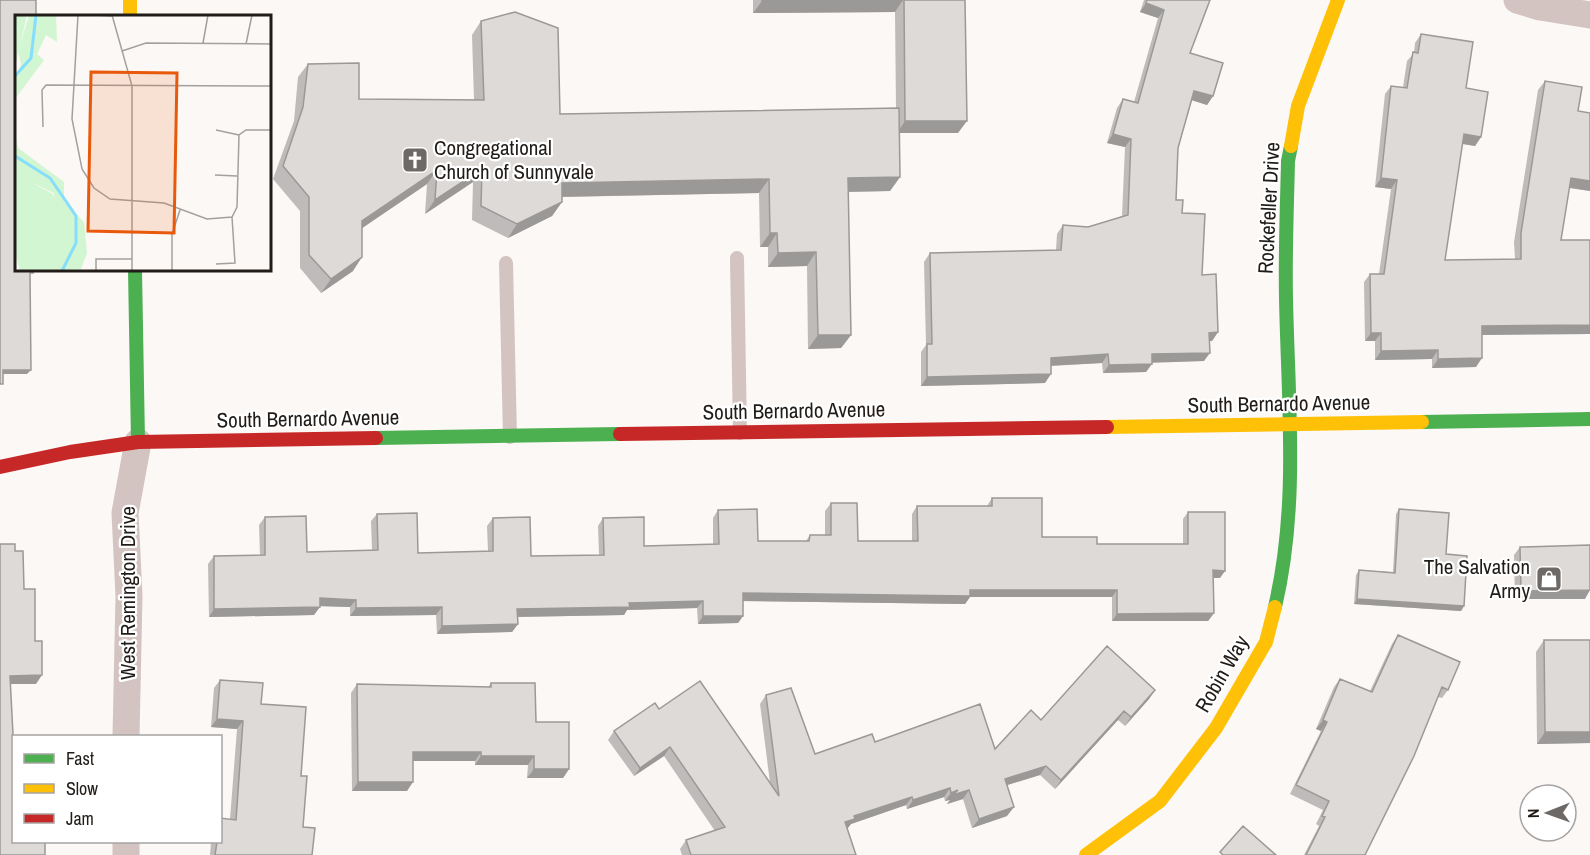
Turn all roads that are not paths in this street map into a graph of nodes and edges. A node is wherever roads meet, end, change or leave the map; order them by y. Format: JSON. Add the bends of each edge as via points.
{"nodes":[{"id":1,"x":1338,"y":0,"type":"edge"},
{"id":2,"x":1517,"y":0,"type":"edge"},
{"id":3,"x":1590,"y":15,"type":"edge"},
{"id":4,"x":737,"y":258,"type":"dead end"},
{"id":5,"x":506,"y":263,"type":"dead end"},
{"id":6,"x":135,"y":272,"type":"edge"},
{"id":7,"x":1590,"y":418,"type":"edge"},
{"id":8,"x":1290,"y":425,"type":"junction"},
{"id":9,"x":740,"y":433,"type":"junction"},
{"id":10,"x":510,"y":437,"type":"junction"},
{"id":11,"x":138,"y":442,"type":"junction"},
{"id":12,"x":0,"y":467,"type":"edge"},
{"id":13,"x":126,"y":735,"type":"edge"},
{"id":14,"x":1086,"y":855,"type":"edge"}],
"edges":[{"from":1,"to":8,"type":"street","name":"Rockefeller Drive","via":[[1298,106],[1288,161],[1286,296]]},
{"from":2,"to":3,"type":"street"},
{"from":4,"to":9,"type":"lane"},
{"from":5,"to":10,"type":"lane"},
{"from":6,"to":11,"type":"street","name":"West Remington Drive"},
{"from":7,"to":8,"type":"street","name":"South Bernardo Avenue"},
{"from":8,"to":9,"type":"street","name":"South Bernardo Avenue"},
{"from":8,"to":14,"type":"street","name":"Robin Way","via":[[1292,480],[1285,564],[1266,642],[1216,728],[1160,801]]},
{"from":9,"to":10,"type":"street","name":"South Bernardo Avenue"},
{"from":10,"to":11,"type":"street","name":"South Bernardo Avenue"},
{"from":11,"to":12,"type":"street","name":"South Bernardo Avenue"},
{"from":11,"to":13,"type":"street","name":"West Remington Drive","via":[[125,513],[129,596]]}]}
